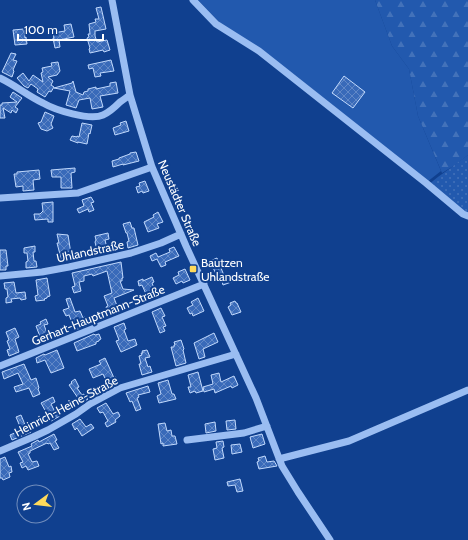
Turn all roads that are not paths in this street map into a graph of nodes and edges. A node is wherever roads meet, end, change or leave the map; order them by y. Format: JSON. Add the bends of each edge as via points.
{"nodes":[{"id":1,"x":112,"y":0,"type":"edge"},
{"id":2,"x":193,"y":0,"type":"edge"},
{"id":3,"x":0,"y":78,"type":"edge"},
{"id":4,"x":130,"y":95,"type":"junction"},
{"id":5,"x":152,"y":167,"type":"junction"},
{"id":6,"x":0,"y":198,"type":"edge"},
{"id":7,"x":468,"y":216,"type":"edge"},
{"id":8,"x":181,"y":234,"type":"junction"},
{"id":9,"x":0,"y":276,"type":"edge"},
{"id":10,"x":204,"y":284,"type":"junction"},
{"id":11,"x":236,"y":354,"type":"junction"},
{"id":12,"x":0,"y":366,"type":"edge"},
{"id":13,"x":468,"y":390,"type":"edge"},
{"id":14,"x":267,"y":426,"type":"junction"},
{"id":15,"x":187,"y":440,"type":"dead end"},
{"id":16,"x":0,"y":451,"type":"edge"},
{"id":17,"x":279,"y":459,"type":"junction"},
{"id":18,"x":330,"y":540,"type":"edge"}],
"edges":[{"from":1,"to":4,"type":"street","name":"Neustädter Straße"},
{"from":2,"to":7,"type":"street","via":[[216,24],[259,51]]},
{"from":3,"to":4,"type":"street","via":[[44,104],[84,116],[102,115]]},
{"from":4,"to":5,"type":"street","name":"Neustädter Straße"},
{"from":5,"to":6,"type":"street","via":[[78,193]]},
{"from":5,"to":8,"type":"street","name":"Neustädter Straße"},
{"from":8,"to":9,"type":"street","name":"Uhlandstraße","via":[[131,253],[75,266]]},
{"from":8,"to":10,"type":"street","name":"Neustädter Straße"},
{"from":10,"to":11,"type":"street","name":"Neustädter Straße"},
{"from":10,"to":12,"type":"street","name":"Gerhart-Hauptmann-Straße"},
{"from":11,"to":14,"type":"street","name":"Neustädter Straße"},
{"from":11,"to":16,"type":"street","name":"Heinrich-Heine-Straße","via":[[120,388],[48,430]]},
{"from":13,"to":17,"type":"street","via":[[349,441]]},
{"from":14,"to":15,"type":"street","via":[[244,433]]},
{"from":14,"to":17,"type":"street","name":"Neustädter Straße"},
{"from":17,"to":18,"type":"street","name":"Neustädter Straße"}]}
